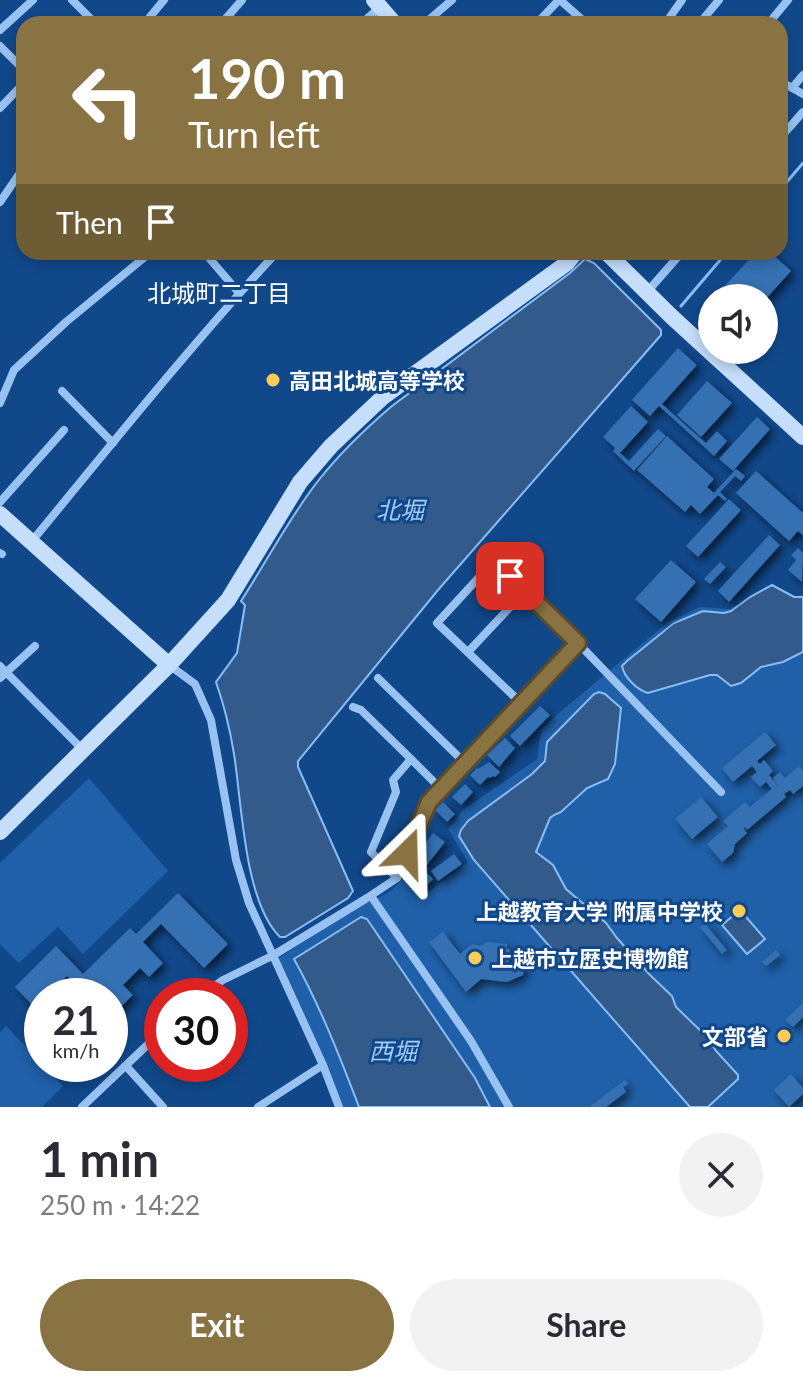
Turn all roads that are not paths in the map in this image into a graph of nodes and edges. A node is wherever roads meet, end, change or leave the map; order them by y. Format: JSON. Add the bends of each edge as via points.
{"nodes":[{"id":1,"x":33,"y":0,"type":"edge"},
{"id":2,"x":72,"y":0,"type":"edge"},
{"id":3,"x":164,"y":0,"type":"edge"},
{"id":4,"x":242,"y":0,"type":"edge"},
{"id":5,"x":452,"y":0,"type":"edge"},
{"id":6,"x":560,"y":0,"type":"edge"},
{"id":7,"x":719,"y":0,"type":"edge"},
{"id":8,"x":788,"y":0,"type":"edge"},
{"id":9,"x":88,"y":16,"type":"edge"},
{"id":10,"x":151,"y":16,"type":"edge"},
{"id":11,"x":228,"y":16,"type":"edge"},
{"id":12,"x":433,"y":16,"type":"edge"},
{"id":13,"x":544,"y":16,"type":"edge"},
{"id":14,"x":578,"y":16,"type":"edge"},
{"id":15,"x":706,"y":16,"type":"edge"},
{"id":16,"x":775,"y":16,"type":"edge"},
{"id":17,"x":0,"y":30,"type":"edge"},
{"id":18,"x":0,"y":46,"type":"edge"},
{"id":19,"x":16,"y":62,"type":"edge"},
{"id":20,"x":803,"y":75,"type":"edge"},
{"id":21,"x":788,"y":86,"type":"edge"},
{"id":22,"x":792,"y":88,"type":"junction"},
{"id":23,"x":16,"y":91,"type":"edge"},
{"id":24,"x":803,"y":94,"type":"edge"},
{"id":25,"x":0,"y":108,"type":"edge"},
{"id":26,"x":803,"y":112,"type":"edge"},
{"id":27,"x":788,"y":129,"type":"edge"},
{"id":28,"x":16,"y":179,"type":"edge"},
{"id":29,"x":0,"y":202,"type":"edge"},
{"id":30,"x":141,"y":260,"type":"edge"},
{"id":31,"x":211,"y":260,"type":"edge"},
{"id":32,"x":270,"y":260,"type":"edge"},
{"id":33,"x":569,"y":260,"type":"edge"},
{"id":34,"x":614,"y":260,"type":"edge"},
{"id":35,"x":675,"y":260,"type":"edge"},
{"id":36,"x":647,"y":292,"type":"junction"},
{"id":37,"x":239,"y":293,"type":"junction"},
{"id":38,"x":62,"y":391,"type":"dead end"},
{"id":39,"x":0,"y":403,"type":"edge"},
{"id":40,"x":64,"y":430,"type":"dead end"},
{"id":41,"x":801,"y":431,"type":"edge"},
{"id":42,"x":113,"y":443,"type":"junction"},
{"id":43,"x":0,"y":502,"type":"edge"},
{"id":44,"x":0,"y":514,"type":"edge"},
{"id":45,"x":31,"y":542,"type":"junction"},
{"id":46,"x":485,"y":552,"type":"dead end"},
{"id":47,"x":494,"y":561,"type":"junction"},
{"id":48,"x":525,"y":591,"type":"junction"},
{"id":49,"x":578,"y":643,"type":"junction"},
{"id":50,"x":35,"y":646,"type":"dead end"},
{"id":51,"x":468,"y":652,"type":"junction"},
{"id":52,"x":169,"y":665,"type":"junction"},
{"id":53,"x":2,"y":672,"type":"edge"},
{"id":54,"x":378,"y":678,"type":"dead end"},
{"id":55,"x":521,"y":703,"type":"junction"},
{"id":56,"x":353,"y":707,"type":"dead end"},
{"id":57,"x":84,"y":751,"type":"junction"},
{"id":58,"x":411,"y":759,"type":"junction"},
{"id":59,"x":465,"y":763,"type":"junction"},
{"id":60,"x":441,"y":789,"type":"junction"},
{"id":61,"x":721,"y":792,"type":"dead end"},
{"id":62,"x":0,"y":832,"type":"edge"},
{"id":63,"x":397,"y":878,"type":"junction"},
{"id":64,"x":371,"y":896,"type":"junction"},
{"id":65,"x":272,"y":956,"type":"junction"},
{"id":66,"x":227,"y":978,"type":"edge"},
{"id":67,"x":144,"y":1048,"type":"edge"},
{"id":68,"x":128,"y":1064,"type":"edge"},
{"id":69,"x":323,"y":1065,"type":"junction"},
{"id":70,"x":128,"y":1068,"type":"edge"},
{"id":71,"x":109,"y":1082,"type":"edge"},
{"id":72,"x":82,"y":1107,"type":"edge"},
{"id":73,"x":163,"y":1107,"type":"edge"},
{"id":74,"x":258,"y":1107,"type":"edge"},
{"id":75,"x":339,"y":1107,"type":"edge"},
{"id":76,"x":509,"y":1107,"type":"edge"}],
"edges":[{"from":1,"to":17,"type":"street"},
{"from":2,"to":9,"type":"street"},
{"from":3,"to":10,"type":"street"},
{"from":4,"to":11,"type":"street"},
{"from":5,"to":12,"type":"street"},
{"from":6,"to":13,"type":"street"},
{"from":6,"to":14,"type":"street"},
{"from":7,"to":15,"type":"street"},
{"from":8,"to":16,"type":"street"},
{"from":18,"to":19,"type":"street"},
{"from":20,"to":22,"type":"street"},
{"from":21,"to":22,"type":"street"},
{"from":22,"to":24,"type":"street"},
{"from":23,"to":25,"type":"street"},
{"from":26,"to":27,"type":"street"},
{"from":28,"to":29,"type":"street"},
{"from":30,"to":39,"type":"street","via":[[14,370]]},
{"from":31,"to":37,"type":"street"},
{"from":32,"to":37,"type":"street"},
{"from":33,"to":52,"type":"street","via":[[383,397],[331,446],[300,482],[228,600]]},
{"from":34,"to":36,"type":"street"},
{"from":35,"to":36,"type":"street"},
{"from":36,"to":41,"type":"street"},
{"from":37,"to":42,"type":"street"},
{"from":38,"to":42,"type":"street"},
{"from":40,"to":43,"type":"street"},
{"from":42,"to":45,"type":"street"},
{"from":44,"to":45,"type":"street"},
{"from":45,"to":52,"type":"street"},
{"from":46,"to":47,"type":"street"},
{"from":47,"to":48,"type":"street"},
{"from":47,"to":51,"type":"street","via":[[437,623]]},
{"from":48,"to":49,"type":"street"},
{"from":48,"to":51,"type":"street"},
{"from":49,"to":55,"type":"street"},
{"from":49,"to":61,"type":"street"},
{"from":50,"to":53,"type":"street"},
{"from":51,"to":55,"type":"street"},
{"from":52,"to":57,"type":"street"},
{"from":52,"to":65,"type":"street","via":[[195,684],[211,720],[236,860]]},
{"from":53,"to":57,"type":"street"},
{"from":54,"to":59,"type":"street"},
{"from":55,"to":59,"type":"street"},
{"from":56,"to":58,"type":"street"},
{"from":57,"to":62,"type":"street"},
{"from":58,"to":60,"type":"street"},
{"from":58,"to":63,"type":"street","via":[[393,780],[396,792],[371,852]]},
{"from":59,"to":60,"type":"street"},
{"from":60,"to":63,"type":"street","via":[[427,805]]},
{"from":63,"to":64,"type":"street"},
{"from":64,"to":65,"type":"street"},
{"from":64,"to":76,"type":"street","via":[[471,1041]]},
{"from":65,"to":66,"type":"street"},
{"from":65,"to":69,"type":"street"},
{"from":67,"to":68,"type":"street"},
{"from":69,"to":74,"type":"street"},
{"from":69,"to":75,"type":"street"},
{"from":70,"to":73,"type":"street"},
{"from":71,"to":72,"type":"street"}]}
